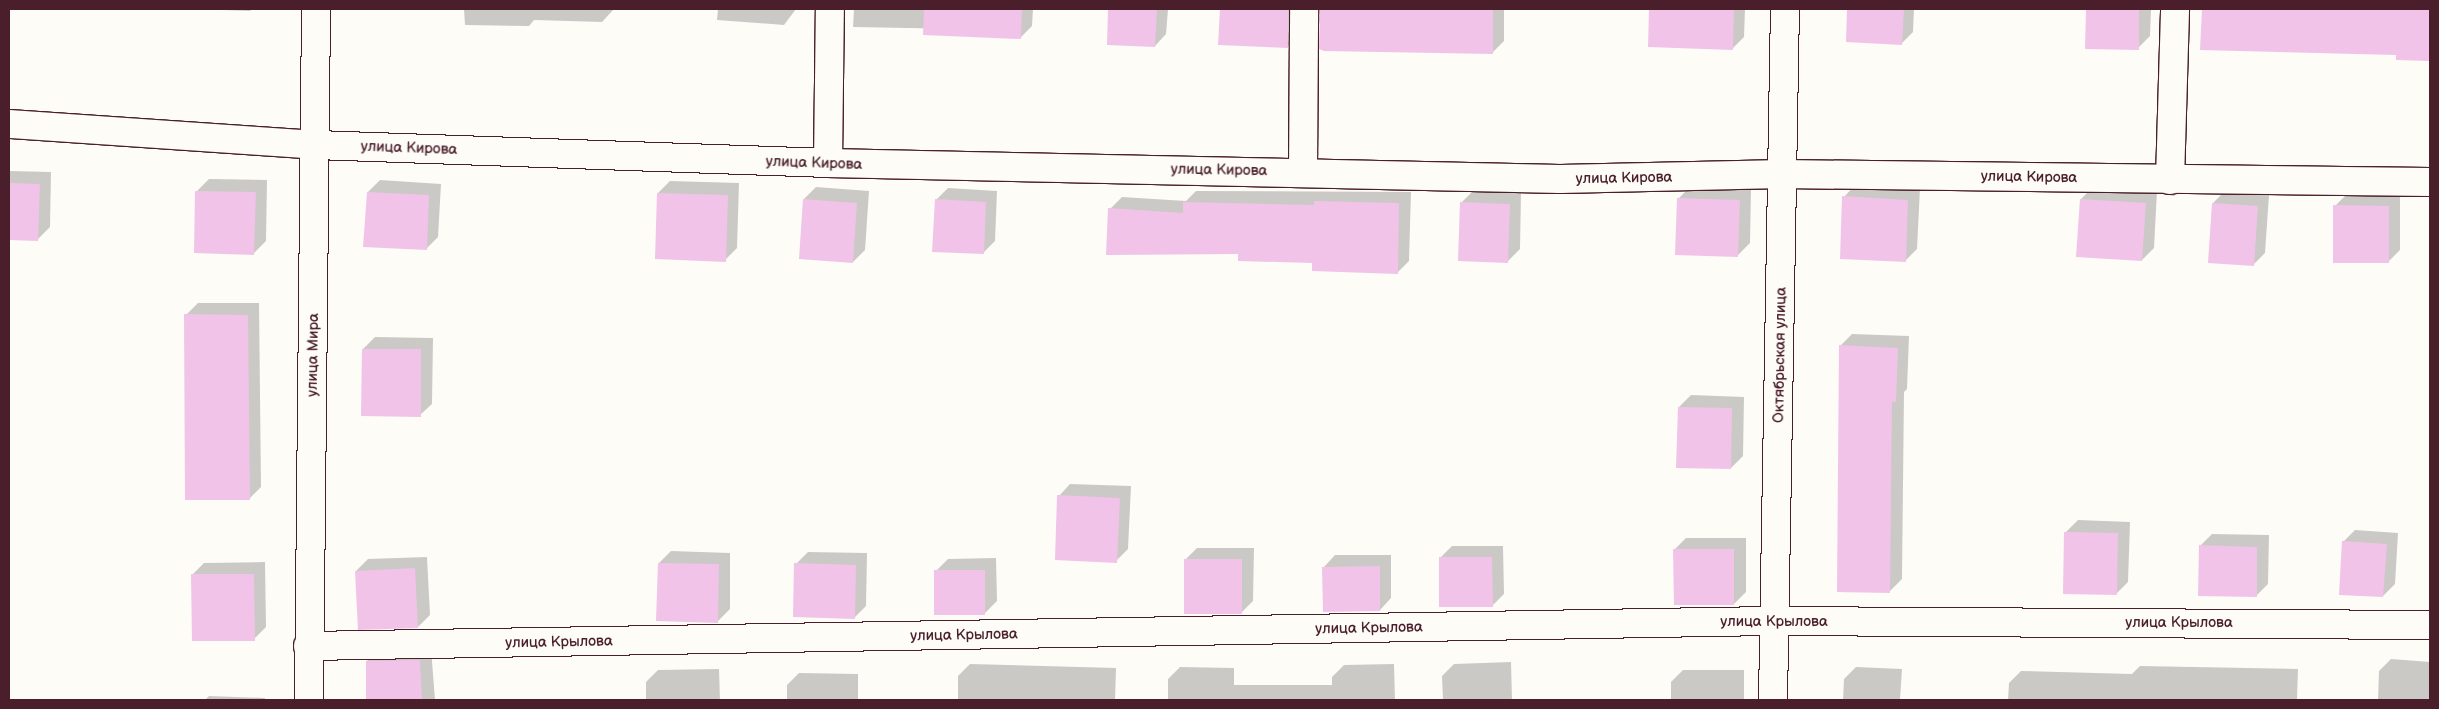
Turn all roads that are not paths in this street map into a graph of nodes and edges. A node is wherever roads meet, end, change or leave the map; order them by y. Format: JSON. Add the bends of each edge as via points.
{"nodes":[{"id":1,"x":316,"y":9,"type":"edge"},
{"id":2,"x":830,"y":9,"type":"edge"},
{"id":3,"x":1304,"y":9,"type":"edge"},
{"id":4,"x":1785,"y":9,"type":"edge"},
{"id":5,"x":2175,"y":9,"type":"edge"},
{"id":6,"x":9,"y":124,"type":"edge"},
{"id":7,"x":316,"y":145,"type":"junction"},
{"id":8,"x":828,"y":163,"type":"junction"},
{"id":9,"x":1303,"y":171,"type":"junction"},
{"id":10,"x":1783,"y":174,"type":"junction"},
{"id":11,"x":2170,"y":180,"type":"junction"},
{"id":12,"x":2430,"y":182,"type":"edge"},
{"id":13,"x":1774,"y":621,"type":"junction"},
{"id":14,"x":2430,"y":625,"type":"edge"},
{"id":15,"x":308,"y":646,"type":"junction"},
{"id":16,"x":308,"y":700,"type":"edge"},
{"id":17,"x":1773,"y":700,"type":"edge"}],
"edges":[{"from":1,"to":7,"type":"street","name":"улица Мира"},
{"from":2,"to":8,"type":"street"},
{"from":3,"to":9,"type":"street"},
{"from":4,"to":10,"type":"street","name":"Октябрьская улица"},
{"from":5,"to":11,"type":"street"},
{"from":6,"to":7,"type":"street","name":"улица Кирова"},
{"from":7,"to":8,"type":"street","name":"улица Кирова"},
{"from":7,"to":15,"type":"street","name":"улица Мира"},
{"from":8,"to":9,"type":"street","name":"улица Кирова"},
{"from":9,"to":10,"type":"street","name":"улица Кирова","via":[[1560,179]]},
{"from":10,"to":11,"type":"street","name":"улица Кирова"},
{"from":10,"to":13,"type":"street","name":"Октябрьская улица"},
{"from":11,"to":12,"type":"street","name":"улица Кирова"},
{"from":13,"to":14,"type":"street","name":"улица Крылова"},
{"from":13,"to":15,"type":"street","name":"улица Крылова"},
{"from":13,"to":17,"type":"street","name":"Октябрьская улица"},
{"from":15,"to":16,"type":"street","name":"улица Мира"}]}
